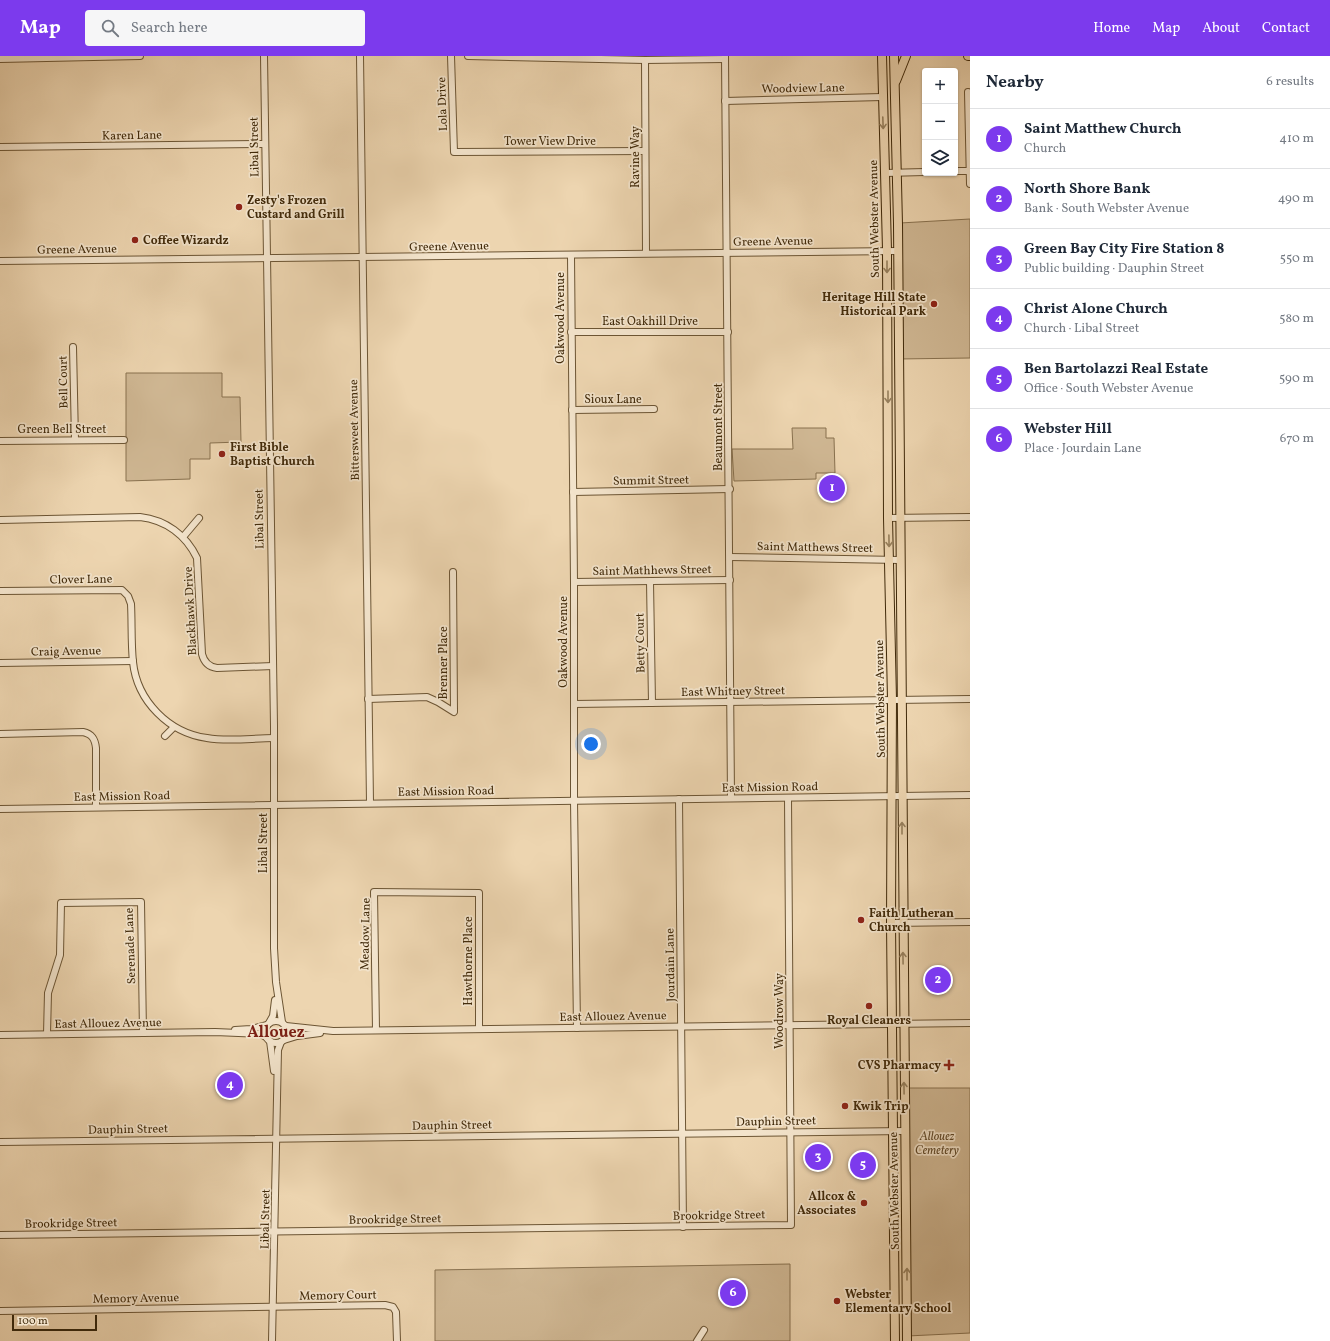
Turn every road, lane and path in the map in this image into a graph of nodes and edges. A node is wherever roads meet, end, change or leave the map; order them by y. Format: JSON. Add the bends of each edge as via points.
{"nodes":[{"id":1,"x":140,"y":56,"type":"edge"},
{"id":2,"x":264,"y":56,"type":"edge"},
{"id":3,"x":360,"y":56,"type":"edge"},
{"id":4,"x":451,"y":56,"type":"edge"},
{"id":5,"x":468,"y":56,"type":"edge"},
{"id":6,"x":882,"y":56,"type":"edge"},
{"id":7,"x":894,"y":56,"type":"edge"},
{"id":8,"x":906,"y":56,"type":"edge"},
{"id":9,"x":725,"y":57,"type":"edge"},
{"id":10,"x":0,"y":59,"type":"edge"},
{"id":11,"x":645,"y":60,"type":"junction"},
{"id":12,"x":895,"y":84,"type":"junction"},
{"id":13,"x":968,"y":92,"type":"dead end"},
{"id":14,"x":882,"y":97,"type":"junction"},
{"id":15,"x":725,"y":101,"type":"junction"},
{"id":16,"x":265,"y":144,"type":"junction"},
{"id":17,"x":0,"y":147,"type":"edge"},
{"id":18,"x":646,"y":151,"type":"junction"},
{"id":19,"x":454,"y":152,"type":"joint"},
{"id":20,"x":958,"y":171,"type":"edge"},
{"id":21,"x":970,"y":171,"type":"edge"},
{"id":22,"x":897,"y":172,"type":"junction"},
{"id":23,"x":922,"y":172,"type":"edge"},
{"id":24,"x":885,"y":173,"type":"junction"},
{"id":25,"x":970,"y":184,"type":"edge"},
{"id":26,"x":887,"y":250,"type":"junction"},
{"id":27,"x":898,"y":250,"type":"junction"},
{"id":28,"x":727,"y":252,"type":"junction"},
{"id":29,"x":646,"y":253,"type":"junction"},
{"id":30,"x":571,"y":256,"type":"junction"},
{"id":31,"x":267,"y":258,"type":"junction"},
{"id":32,"x":363,"y":258,"type":"junction"},
{"id":33,"x":0,"y":261,"type":"edge"},
{"id":34,"x":572,"y":332,"type":"junction"},
{"id":35,"x":728,"y":332,"type":"junction"},
{"id":36,"x":73,"y":347,"type":"dead end"},
{"id":37,"x":572,"y":410,"type":"junction"},
{"id":38,"x":654,"y":410,"type":"dead end"},
{"id":39,"x":75,"y":440,"type":"junction"},
{"id":40,"x":124,"y":440,"type":"dead end"},
{"id":41,"x":0,"y":441,"type":"edge"},
{"id":42,"x":730,"y":489,"type":"junction"},
{"id":43,"x":573,"y":492,"type":"junction"},
{"id":44,"x":970,"y":517,"type":"edge"},
{"id":45,"x":199,"y":518,"type":"dead end"},
{"id":46,"x":888,"y":518,"type":"junction"},
{"id":47,"x":900,"y":518,"type":"junction"},
{"id":48,"x":0,"y":520,"type":"edge"},
{"id":49,"x":183,"y":537,"type":"junction"},
{"id":50,"x":730,"y":557,"type":"junction"},
{"id":51,"x":889,"y":560,"type":"junction"},
{"id":52,"x":899,"y":560,"type":"junction"},
{"id":53,"x":453,"y":572,"type":"dead end"},
{"id":54,"x":730,"y":580,"type":"junction"},
{"id":55,"x":574,"y":582,"type":"junction"},
{"id":56,"x":650,"y":582,"type":"junction"},
{"id":57,"x":0,"y":591,"type":"edge"},
{"id":58,"x":133,"y":661,"type":"junction"},
{"id":59,"x":0,"y":663,"type":"edge"},
{"id":60,"x":273,"y":666,"type":"junction"},
{"id":61,"x":970,"y":698,"type":"edge"},
{"id":62,"x":368,"y":699,"type":"junction"},
{"id":63,"x":892,"y":699,"type":"junction"},
{"id":64,"x":901,"y":699,"type":"junction"},
{"id":65,"x":731,"y":702,"type":"junction"},
{"id":66,"x":652,"y":703,"type":"junction"},
{"id":67,"x":574,"y":704,"type":"junction"},
{"id":68,"x":174,"y":727,"type":"junction"},
{"id":69,"x":0,"y":734,"type":"edge"},
{"id":70,"x":165,"y":736,"type":"dead end"},
{"id":71,"x":274,"y":738,"type":"junction"},
{"id":72,"x":970,"y":795,"type":"edge"},
{"id":73,"x":893,"y":796,"type":"junction"},
{"id":74,"x":902,"y":796,"type":"junction"},
{"id":75,"x":732,"y":798,"type":"junction"},
{"id":76,"x":788,"y":798,"type":"junction"},
{"id":77,"x":679,"y":799,"type":"junction"},
{"id":78,"x":574,"y":801,"type":"junction"},
{"id":79,"x":370,"y":804,"type":"junction"},
{"id":80,"x":274,"y":805,"type":"junction"},
{"id":81,"x":96,"y":807,"type":"junction"},
{"id":82,"x":0,"y":809,"type":"edge"},
{"id":83,"x":479,"y":893,"type":"joint"},
{"id":84,"x":891,"y":922,"type":"junction"},
{"id":85,"x":903,"y":922,"type":"junction"},
{"id":86,"x":970,"y":922,"type":"edge"},
{"id":87,"x":276,"y":982,"type":"junction"},
{"id":88,"x":904,"y":1023,"type":"junction"},
{"id":89,"x":970,"y":1023,"type":"edge"},
{"id":90,"x":268,"y":1024,"type":"junction"},
{"id":91,"x":284,"y":1024,"type":"junction"},
{"id":92,"x":892,"y":1024,"type":"junction"},
{"id":93,"x":790,"y":1025,"type":"junction"},
{"id":94,"x":682,"y":1026,"type":"junction"},
{"id":95,"x":577,"y":1028,"type":"junction"},
{"id":96,"x":479,"y":1029,"type":"junction"},
{"id":97,"x":376,"y":1030,"type":"junction"},
{"id":98,"x":333,"y":1031,"type":"junction"},
{"id":99,"x":216,"y":1032,"type":"junction"},
{"id":100,"x":143,"y":1033,"type":"junction"},
{"id":101,"x":48,"y":1034,"type":"junction"},
{"id":102,"x":0,"y":1035,"type":"edge"},
{"id":103,"x":268,"y":1039,"type":"junction"},
{"id":104,"x":283,"y":1041,"type":"junction"},
{"id":105,"x":276,"y":1097,"type":"junction"},
{"id":106,"x":894,"y":1130,"type":"junction"},
{"id":107,"x":791,"y":1131,"type":"junction"},
{"id":108,"x":905,"y":1131,"type":"junction"},
{"id":109,"x":682,"y":1133,"type":"junction"},
{"id":110,"x":276,"y":1139,"type":"junction"},
{"id":111,"x":0,"y":1142,"type":"edge"},
{"id":112,"x":791,"y":1225,"type":"joint"},
{"id":113,"x":683,"y":1227,"type":"junction"},
{"id":114,"x":276,"y":1232,"type":"junction"},
{"id":115,"x":0,"y":1235,"type":"edge"},
{"id":116,"x":273,"y":1307,"type":"junction"},
{"id":117,"x":0,"y":1311,"type":"edge"},
{"id":118,"x":704,"y":1330,"type":"dead end"},
{"id":119,"x":272,"y":1341,"type":"edge"},
{"id":120,"x":398,"y":1341,"type":"edge"},
{"id":121,"x":697,"y":1341,"type":"edge"},
{"id":122,"x":895,"y":1341,"type":"edge"},
{"id":123,"x":907,"y":1341,"type":"edge"}],
"edges":[{"from":1,"to":10,"type":"street"},
{"from":2,"to":16,"type":"street","name":"Libal Street"},
{"from":3,"to":32,"type":"street","name":"Bittersweet Avenue"},
{"from":4,"to":19,"type":"street","name":"Lola Drive"},
{"from":5,"to":11,"type":"street"},
{"from":6,"to":14,"type":"main road","name":"South Webster Avenue"},
{"from":7,"to":12,"type":"main road","name":"South Webster Avenue"},
{"from":8,"to":12,"type":"main road"},
{"from":9,"to":11,"type":"street"},
{"from":9,"to":15,"type":"street","name":"Beaumont Street"},
{"from":11,"to":18,"type":"street","name":"Ravine Way"},
{"from":12,"to":22,"type":"main road","name":"South Webster Avenue"},
{"from":13,"to":21,"type":"street"},
{"from":14,"to":15,"type":"street","name":"Woodview Lane"},
{"from":14,"to":24,"type":"main road","name":"South Webster Avenue","one_way":true},
{"from":15,"to":28,"type":"street","name":"Beaumont Street"},
{"from":16,"to":17,"type":"street","name":"Karen Lane"},
{"from":16,"to":31,"type":"street","name":"Libal Street"},
{"from":18,"to":19,"type":"street","name":"Tower View Drive"},
{"from":18,"to":29,"type":"street","name":"Ravine Way"},
{"from":20,"to":21,"type":"street"},
{"from":21,"to":25,"type":"street"},
{"from":22,"to":23,"type":"street"},
{"from":22,"to":24,"type":"street"},
{"from":22,"to":27,"type":"main road","name":"South Webster Avenue"},
{"from":24,"to":26,"type":"main road","name":"South Webster Avenue"},
{"from":26,"to":27,"type":"street","name":"Greene Avenue"},
{"from":26,"to":28,"type":"street","name":"Greene Avenue"},
{"from":26,"to":46,"type":"main road","name":"South Webster Avenue","one_way":true},
{"from":27,"to":47,"type":"main road","name":"South Webster Avenue"},
{"from":28,"to":29,"type":"street","name":"Greene Avenue"},
{"from":28,"to":35,"type":"street","name":"Beaumont Street"},
{"from":29,"to":30,"type":"street","name":"Greene Avenue"},
{"from":30,"to":32,"type":"street","name":"Greene Avenue"},
{"from":30,"to":34,"type":"street","name":"Oakwood Avenue"},
{"from":31,"to":32,"type":"street","name":"Greene Avenue"},
{"from":31,"to":33,"type":"street","name":"Greene Avenue"},
{"from":31,"to":60,"type":"street","name":"Libal Street"},
{"from":32,"to":62,"type":"street","name":"Bittersweet Avenue"},
{"from":34,"to":35,"type":"street","name":"East Oakhill Drive"},
{"from":34,"to":37,"type":"street","name":"Oakwood Avenue"},
{"from":35,"to":42,"type":"street","name":"Beaumont Street"},
{"from":36,"to":39,"type":"street","name":"Bell Court"},
{"from":37,"to":38,"type":"street","name":"Sioux Lane"},
{"from":37,"to":43,"type":"street","name":"Oakwood Avenue"},
{"from":39,"to":40,"type":"street","name":"Green Bell Street"},
{"from":39,"to":41,"type":"street","name":"Green Bell Street"},
{"from":42,"to":43,"type":"street","name":"Summit Street"},
{"from":42,"to":50,"type":"street","name":"Beaumont Street"},
{"from":43,"to":55,"type":"street","name":"Oakwood Avenue"},
{"from":44,"to":47,"type":"street"},
{"from":45,"to":49,"type":"street"},
{"from":46,"to":47,"type":"street"},
{"from":46,"to":51,"type":"main road","name":"South Webster Avenue","one_way":true},
{"from":47,"to":52,"type":"main road","name":"South Webster Avenue"},
{"from":48,"to":49,"type":"street","name":"Blackhawk Drive","via":[[140,517],[162,522]]},
{"from":49,"to":60,"type":"street","name":"Blackhawk Drive","via":[[193,549],[199,565],[204,660],[209,666],[217,668]]},
{"from":50,"to":51,"type":"street","name":"Saint Matthews Street"},
{"from":50,"to":54,"type":"street","name":"Beaumont Street"},
{"from":51,"to":52,"type":"street","name":"Saint Matthews Street"},
{"from":51,"to":63,"type":"main road","name":"South Webster Avenue"},
{"from":52,"to":64,"type":"main road","name":"South Webster Avenue"},
{"from":53,"to":62,"type":"street","name":"Brenner Place","via":[[454,712],[427,697]]},
{"from":54,"to":56,"type":"street","name":"Saint Mathhews Street"},
{"from":54,"to":65,"type":"street","name":"Beaumont Street"},
{"from":55,"to":56,"type":"street","name":"Saint Mathhews Street"},
{"from":55,"to":67,"type":"street","name":"Oakwood Avenue"},
{"from":56,"to":66,"type":"street","name":"Betty Court"},
{"from":57,"to":58,"type":"street","name":"Clover Lane","via":[[122,590],[131,604]]},
{"from":58,"to":59,"type":"street","name":"Craig Avenue"},
{"from":58,"to":68,"type":"street","name":"Clover Lane","via":[[137,680],[148,701]]},
{"from":60,"to":71,"type":"street","name":"Libal Street"},
{"from":61,"to":64,"type":"street","name":"East Whitney Street"},
{"from":62,"to":79,"type":"street","name":"Bittersweet Avenue"},
{"from":63,"to":64,"type":"street","name":"East Whitney Street"},
{"from":63,"to":65,"type":"street","name":"East Whitney Street"},
{"from":63,"to":73,"type":"main road","name":"South Webster Avenue"},
{"from":64,"to":74,"type":"main road","name":"South Webster Avenue"},
{"from":65,"to":66,"type":"street","name":"East Whitney Street"},
{"from":65,"to":75,"type":"street","name":"Beaumont Street"},
{"from":66,"to":67,"type":"street","name":"East Whitney Street"},
{"from":67,"to":78,"type":"street","name":"Oakwood Avenue"},
{"from":68,"to":70,"type":"street"},
{"from":68,"to":71,"type":"street","name":"Clover Lane","via":[[207,738]]},
{"from":69,"to":81,"type":"street","via":[[90,734],[96,748]]},
{"from":71,"to":80,"type":"street","name":"Libal Street"},
{"from":72,"to":74,"type":"street","name":"East Mission Road"},
{"from":73,"to":74,"type":"street","name":"East Mission Road"},
{"from":73,"to":76,"type":"street","name":"East Mission Road"},
{"from":73,"to":84,"type":"main road","name":"South Webster Avenue"},
{"from":85,"to":74,"type":"main road","name":"South Webster Avenue","one_way":true},
{"from":75,"to":76,"type":"street","name":"East Mission Road"},
{"from":75,"to":77,"type":"street","name":"East Mission Road"},
{"from":76,"to":93,"type":"street","name":"Woodrow Way"},
{"from":77,"to":78,"type":"street","name":"East Mission Road"},
{"from":77,"to":94,"type":"street","name":"Jourdain Lane"},
{"from":78,"to":79,"type":"street","name":"East Mission Road"},
{"from":78,"to":95,"type":"street","name":"Oakwood Avenue"},
{"from":79,"to":80,"type":"street","name":"East Mission Road"},
{"from":80,"to":81,"type":"street","name":"East Mission Road"},
{"from":80,"to":87,"type":"street","name":"Libal Street"},
{"from":81,"to":82,"type":"street","name":"East Mission Road"},
{"from":83,"to":96,"type":"street","name":"Hawthorne Place"},
{"from":83,"to":97,"type":"street","name":"Meadow Lane","via":[[374,892]]},
{"from":84,"to":85,"type":"street"},
{"from":84,"to":92,"type":"main road","name":"South Webster Avenue"},
{"from":85,"to":86,"type":"street"},
{"from":88,"to":85,"type":"main road","name":"South Webster Avenue","one_way":true},
{"from":87,"to":90,"type":"street","name":"Libal Street","via":[[274,1011]]},
{"from":87,"to":91,"type":"street","name":"Libal Street"},
{"from":88,"to":89,"type":"street","name":"East Allouez Avenue"},
{"from":88,"to":92,"type":"street","name":"East Allouez Avenue"},
{"from":108,"to":88,"type":"main road","name":"South Webster Avenue","one_way":true},
{"from":90,"to":91,"type":"street","via":[[276,1020]]},
{"from":90,"to":99,"type":"street","name":"East Allouez Avenue","via":[[251,1029]]},
{"from":90,"to":103,"type":"street","via":[[265,1031]]},
{"from":91,"to":98,"type":"street","name":"East Allouez Avenue"},
{"from":91,"to":104,"type":"street","via":[[288,1033]]},
{"from":92,"to":93,"type":"street","name":"East Allouez Avenue"},
{"from":92,"to":106,"type":"main road","name":"South Webster Avenue"},
{"from":93,"to":94,"type":"street","name":"East Allouez Avenue"},
{"from":93,"to":107,"type":"street","name":"Woodrow Way"},
{"from":94,"to":95,"type":"street","name":"East Allouez Avenue"},
{"from":94,"to":109,"type":"street","name":"Jourdain Lane"},
{"from":95,"to":96,"type":"street","name":"East Allouez Avenue"},
{"from":96,"to":97,"type":"street","name":"East Allouez Avenue"},
{"from":97,"to":98,"type":"street","name":"East Allouez Avenue"},
{"from":98,"to":104,"type":"street","name":"East Allouez Avenue","via":[[297,1036]]},
{"from":99,"to":100,"type":"street","name":"East Allouez Avenue"},
{"from":99,"to":103,"type":"street","name":"East Allouez Avenue","via":[[260,1034]]},
{"from":100,"to":101,"type":"street","name":"East Allouez Avenue"},
{"from":100,"to":101,"type":"street","name":"Serenade Lane","via":[[141,902],[61,903],[60,955],[48,994]]},
{"from":101,"to":102,"type":"street","name":"East Allouez Avenue"},
{"from":103,"to":104,"type":"street"},
{"from":103,"to":105,"type":"street","name":"Libal Street"},
{"from":104,"to":105,"type":"street","name":"Libal Street","via":[[278,1050]]},
{"from":105,"to":110,"type":"street","name":"Libal Street"},
{"from":106,"to":107,"type":"street","name":"Dauphin Street"},
{"from":106,"to":108,"type":"street","name":"Dauphin Street"},
{"from":106,"to":122,"type":"main road","name":"South Webster Avenue"},
{"from":107,"to":109,"type":"street","name":"Dauphin Street"},
{"from":107,"to":112,"type":"street","name":"Woodrow Way"},
{"from":123,"to":108,"type":"main road","name":"South Webster Avenue","one_way":true},
{"from":109,"to":110,"type":"street","name":"Dauphin Street"},
{"from":109,"to":113,"type":"street","name":"Jourdain Lane"},
{"from":110,"to":111,"type":"street","name":"Dauphin Street"},
{"from":110,"to":114,"type":"street","name":"Libal Street"},
{"from":112,"to":113,"type":"street","name":"Brookridge Street"},
{"from":113,"to":114,"type":"street","name":"Brookridge Street"},
{"from":114,"to":115,"type":"street","name":"Brookridge Street"},
{"from":114,"to":116,"type":"street","name":"Libal Street"},
{"from":116,"to":117,"type":"street","name":"Memory Avenue"},
{"from":116,"to":119,"type":"street","name":"Libal Street"},
{"from":116,"to":120,"type":"street","name":"Memory Court","via":[[393,1307],[396,1312]]},
{"from":118,"to":121,"type":"street"}]}
